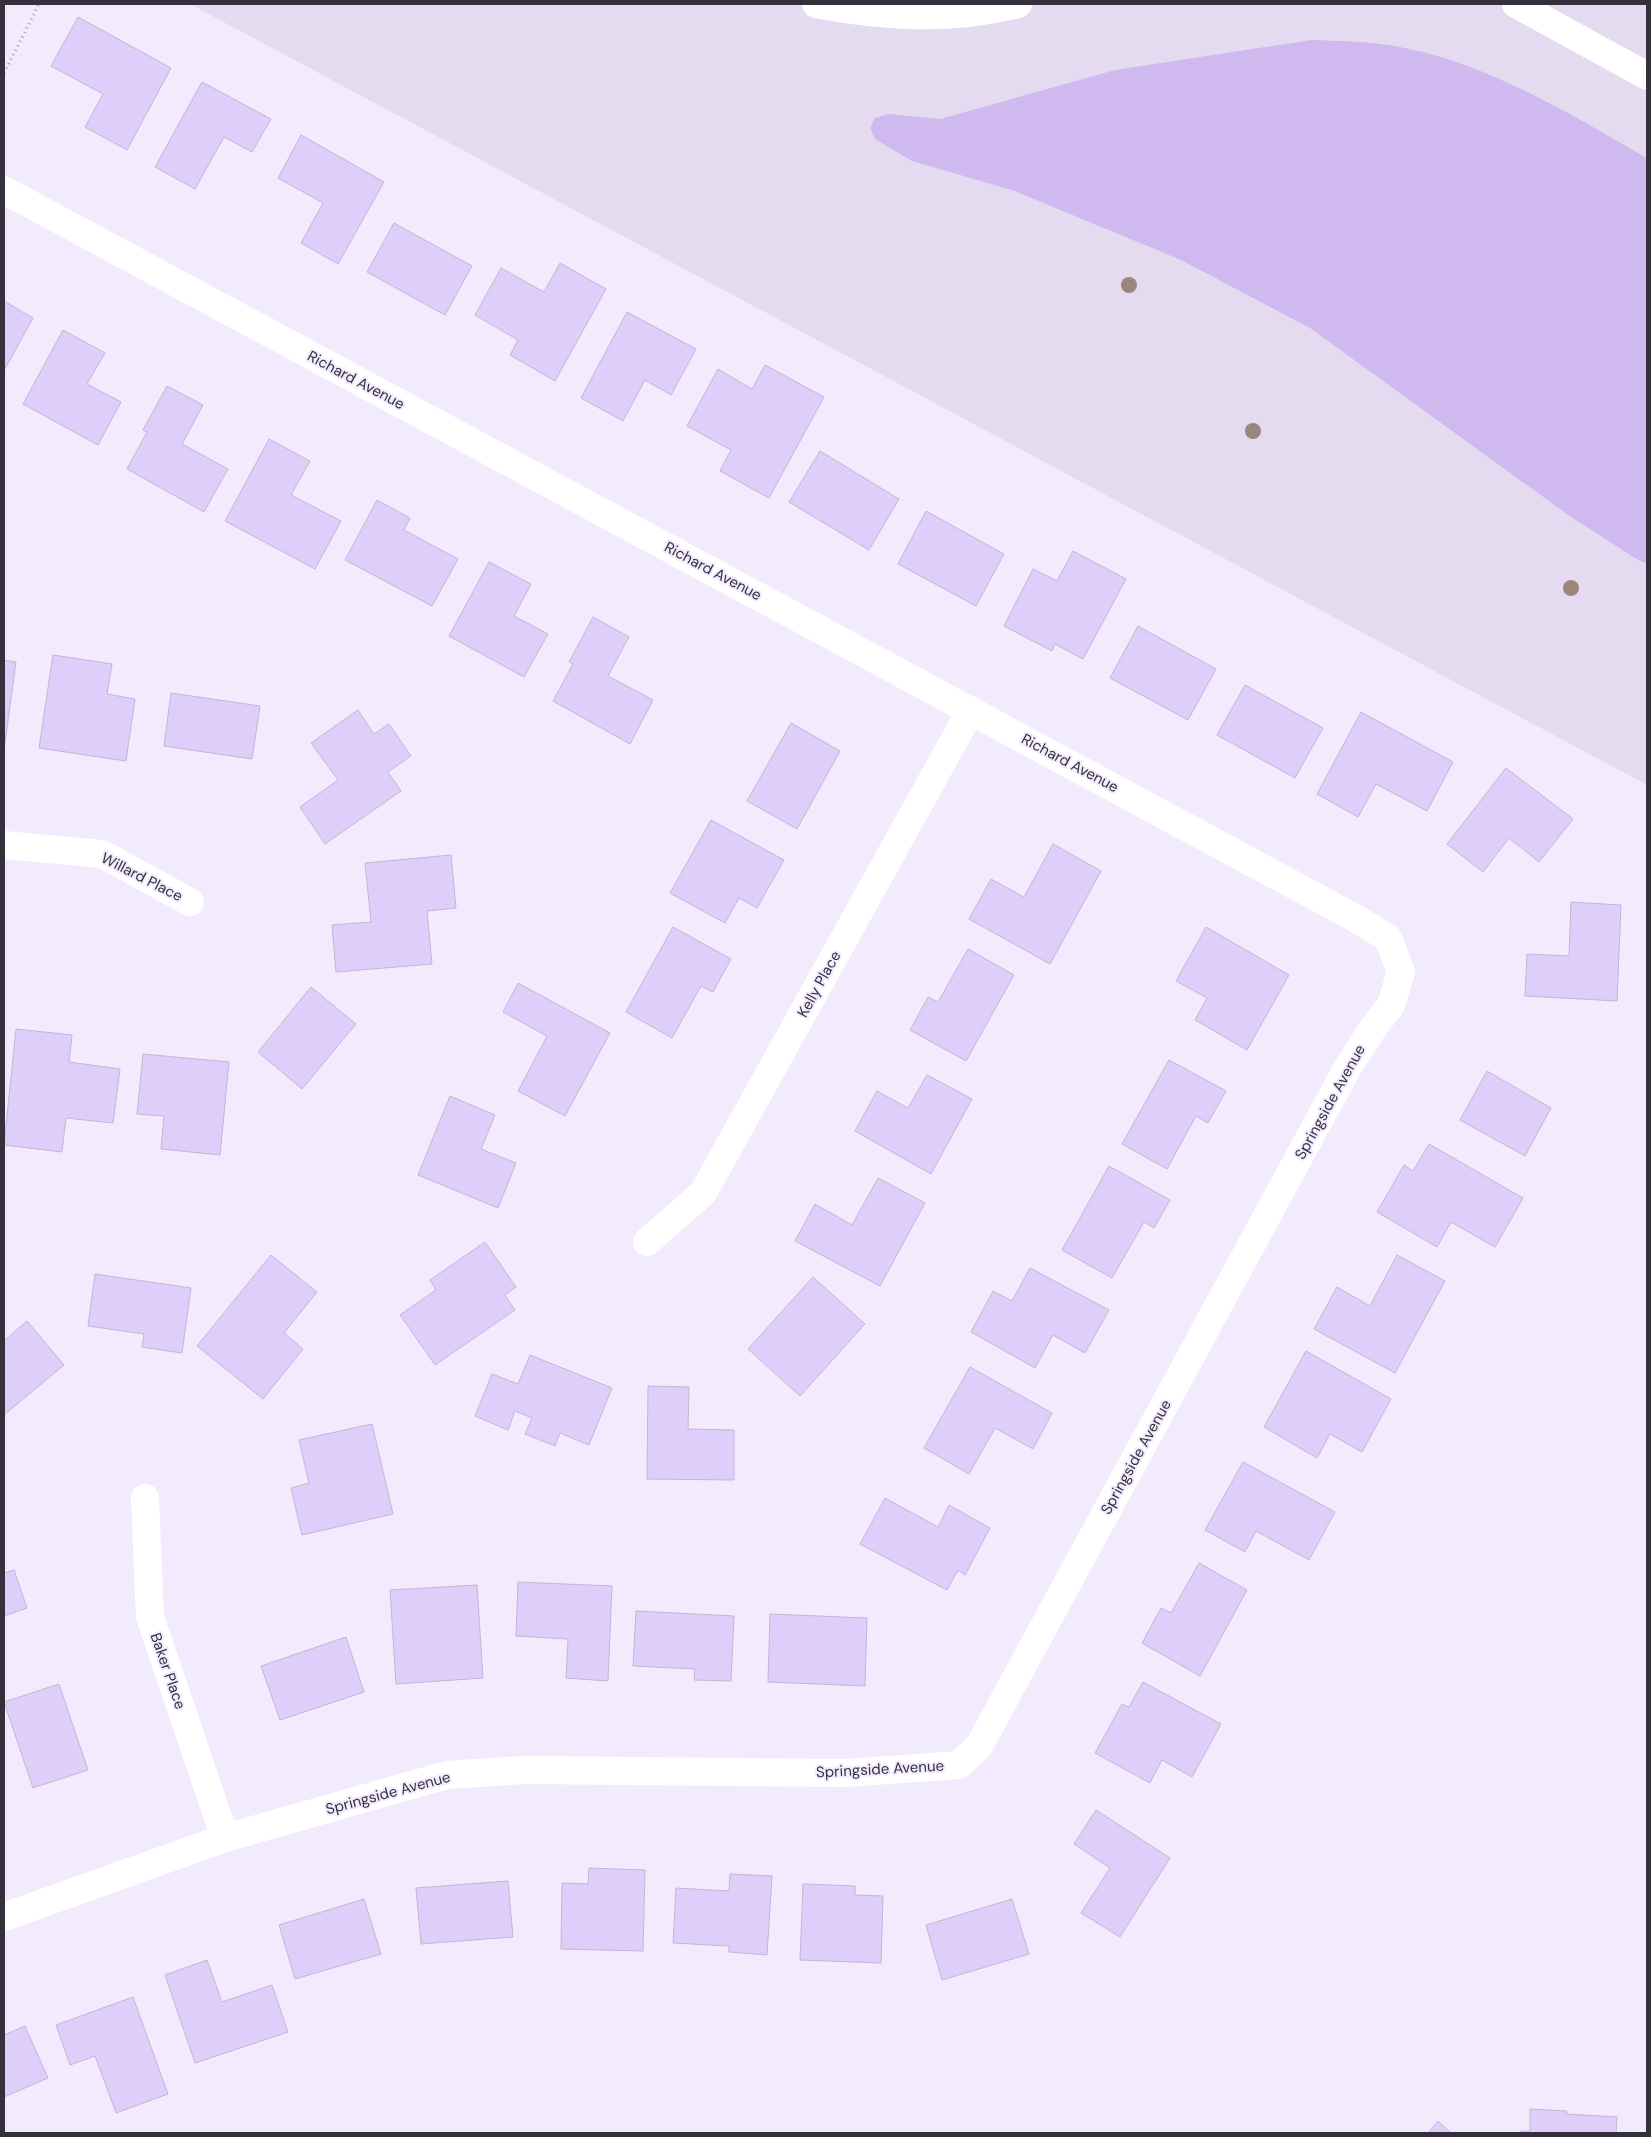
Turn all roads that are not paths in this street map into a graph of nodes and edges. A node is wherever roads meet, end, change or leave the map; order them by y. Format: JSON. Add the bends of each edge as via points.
{"nodes":[{"id":1,"x":816,"y":4,"type":"edge"},
{"id":2,"x":1018,"y":4,"type":"edge"},
{"id":3,"x":1516,"y":4,"type":"edge"},
{"id":4,"x":1647,"y":76,"type":"edge"},
{"id":5,"x":4,"y":190,"type":"edge"},
{"id":6,"x":971,"y":710,"type":"junction"},
{"id":7,"x":4,"y":845,"type":"edge"},
{"id":8,"x":190,"y":902,"type":"dead end"},
{"id":9,"x":1401,"y":972,"type":"joint"},
{"id":10,"x":647,"y":1242,"type":"dead end"},
{"id":11,"x":145,"y":1498,"type":"dead end"},
{"id":12,"x":225,"y":1838,"type":"junction"},
{"id":13,"x":4,"y":1917,"type":"edge"}],
"edges":[{"from":1,"to":2,"type":"street","via":[[910,16],[988,12]]},
{"from":3,"to":4,"type":"street"},
{"from":5,"to":6,"type":"street","name":"Richard Avenue"},
{"from":6,"to":9,"type":"street","name":"Richard Avenue","via":[[1388,938]]},
{"from":6,"to":10,"type":"street","name":"Kelly Place","via":[[703,1192]]},
{"from":7,"to":8,"type":"street","name":"Willard Place","via":[[102,854]]},
{"from":9,"to":12,"type":"street","name":"Springside Avenue","via":[[1391,1005],[1348,1067],[979,1746],[959,1764],[846,1773],[524,1770],[447,1775]]},
{"from":11,"to":12,"type":"street","name":"Baker Place","via":[[150,1617]]},
{"from":12,"to":13,"type":"street","name":"Springside Avenue"}]}
